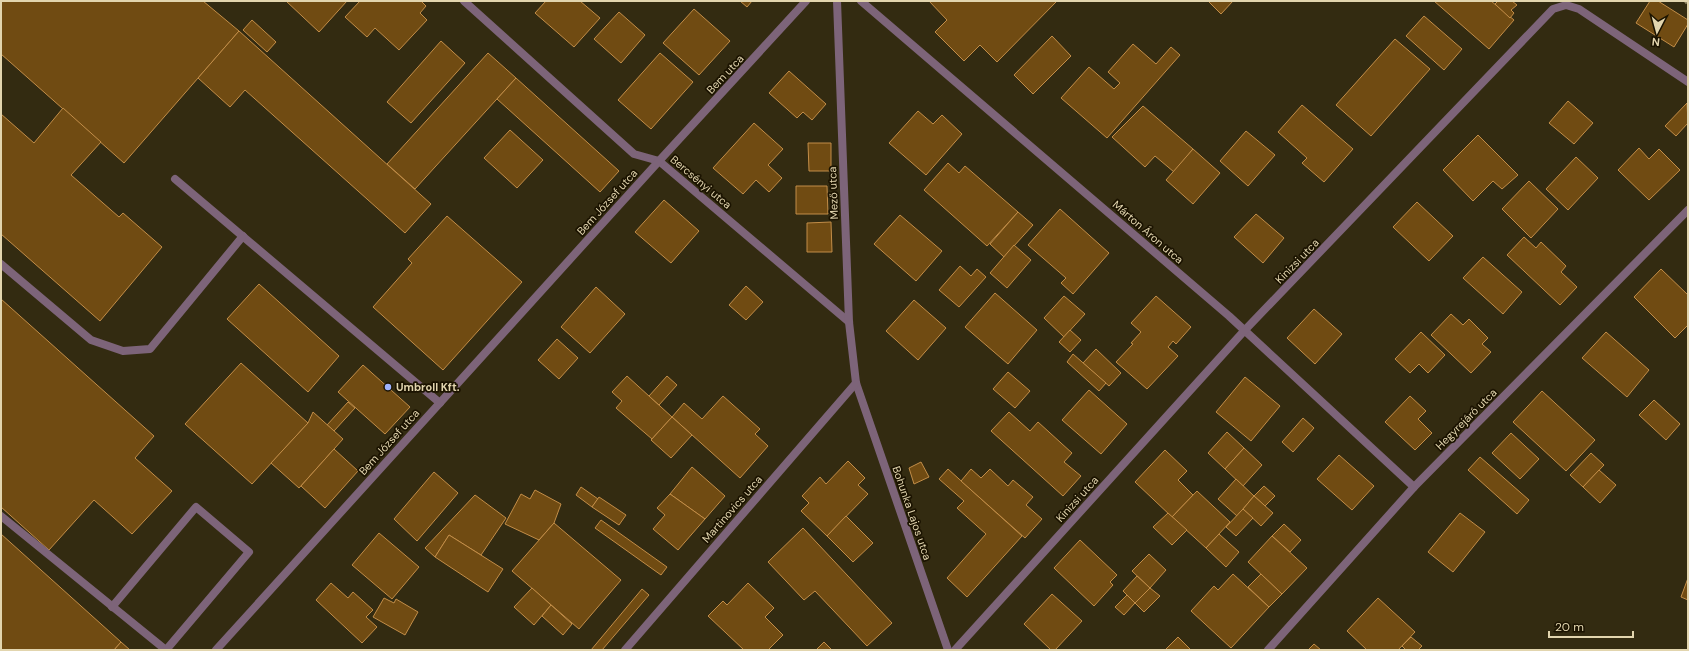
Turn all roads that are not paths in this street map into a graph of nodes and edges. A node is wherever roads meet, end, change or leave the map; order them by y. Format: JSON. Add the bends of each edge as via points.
{"nodes":[{"id":1,"x":464,"y":1,"type":"edge"},
{"id":2,"x":806,"y":1,"type":"edge"},
{"id":3,"x":837,"y":1,"type":"edge"},
{"id":4,"x":861,"y":1,"type":"edge"},
{"id":5,"x":1688,"y":82,"type":"edge"},
{"id":6,"x":659,"y":161,"type":"junction"},
{"id":7,"x":175,"y":179,"type":"dead end"},
{"id":8,"x":1688,"y":210,"type":"edge"},
{"id":9,"x":243,"y":236,"type":"junction"},
{"id":10,"x":1,"y":264,"type":"edge"},
{"id":11,"x":849,"y":322,"type":"junction"},
{"id":12,"x":1244,"y":331,"type":"junction"},
{"id":13,"x":856,"y":383,"type":"junction"},
{"id":14,"x":440,"y":403,"type":"junction"},
{"id":15,"x":1414,"y":487,"type":"junction"},
{"id":16,"x":1,"y":516,"type":"edge"},
{"id":17,"x":112,"y":607,"type":"junction"},
{"id":18,"x":166,"y":650,"type":"edge"},
{"id":19,"x":216,"y":650,"type":"edge"},
{"id":20,"x":625,"y":650,"type":"edge"},
{"id":21,"x":948,"y":650,"type":"edge"},
{"id":22,"x":955,"y":650,"type":"edge"},
{"id":23,"x":1268,"y":650,"type":"edge"}],
"edges":[{"from":1,"to":6,"type":"street","name":"Bercsényi utca","via":[[634,154]]},
{"from":2,"to":6,"type":"street","name":"Bem utca"},
{"from":3,"to":11,"type":"street","name":"Mező utca"},
{"from":4,"to":12,"type":"street","name":"Márton Áron utca"},
{"from":5,"to":12,"type":"street","name":"Kinizsi utca","via":[[1579,9],[1566,5],[1553,9]]},
{"from":6,"to":11,"type":"street","name":"Bercsényi utca"},
{"from":6,"to":14,"type":"street","name":"Bem József utca"},
{"from":7,"to":9,"type":"street"},
{"from":8,"to":15,"type":"street","name":"Hegyrejáró utca"},
{"from":9,"to":10,"type":"street","via":[[150,349],[124,351],[91,340]]},
{"from":9,"to":14,"type":"street"},
{"from":11,"to":13,"type":"street","name":"Mező utca"},
{"from":12,"to":15,"type":"street","name":"Márton Áron utca"},
{"from":12,"to":22,"type":"street","name":"Kinizsi utca"},
{"from":13,"to":20,"type":"street","name":"Martinovics utca"},
{"from":13,"to":21,"type":"street","name":"Bohunka Lajos utca"},
{"from":14,"to":19,"type":"street","name":"Bem József utca"},
{"from":15,"to":23,"type":"street","name":"Hegyrejáró utca"},
{"from":16,"to":17,"type":"street"},
{"from":17,"to":18,"type":"street"},
{"from":17,"to":18,"type":"street","via":[[196,507],[249,552]]}]}
